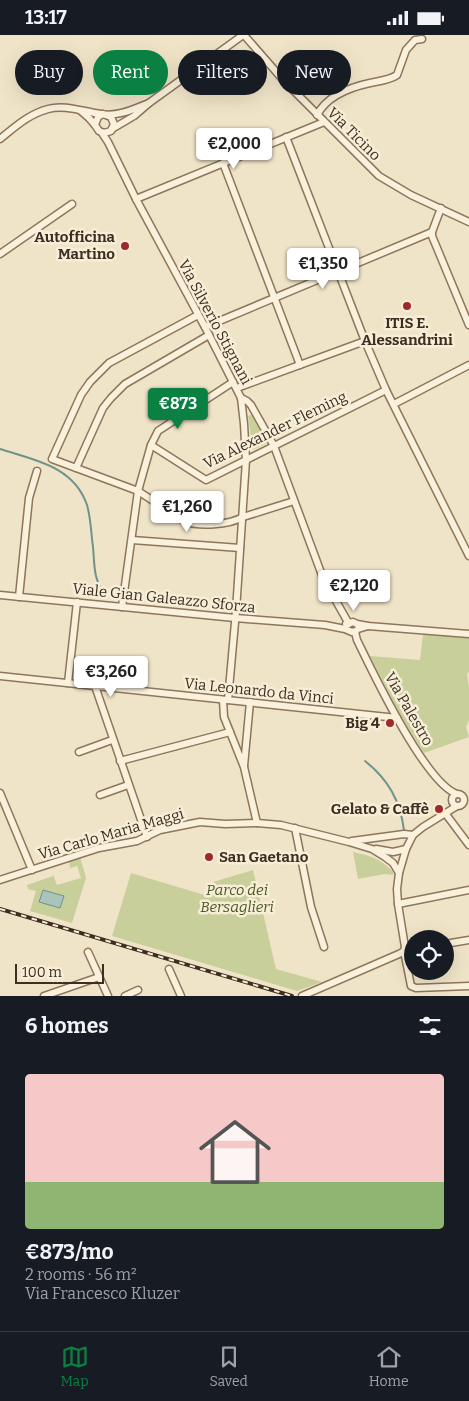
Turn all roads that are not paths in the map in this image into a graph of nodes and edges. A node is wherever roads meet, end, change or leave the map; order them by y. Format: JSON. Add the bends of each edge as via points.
{"nodes":[{"id":1,"x":243,"y":35,"type":"edge"},
{"id":2,"x":422,"y":39,"type":"dead end"},
{"id":3,"x":149,"y":103,"type":"junction"},
{"id":4,"x":78,"y":109,"type":"junction"},
{"id":5,"x":105,"y":115,"type":"junction"},
{"id":6,"x":317,"y":115,"type":"junction"},
{"id":7,"x":324,"y":122,"type":"junction"},
{"id":8,"x":95,"y":125,"type":"junction"},
{"id":9,"x":108,"y":131,"type":"junction"},
{"id":10,"x":286,"y":137,"type":"junction"},
{"id":11,"x":0,"y":139,"type":"edge"},
{"id":12,"x":222,"y":163,"type":"junction"},
{"id":13,"x":136,"y":199,"type":"junction"},
{"id":14,"x":72,"y":204,"type":"dead end"},
{"id":15,"x":442,"y":209,"type":"junction"},
{"id":16,"x":469,"y":222,"type":"edge"},
{"id":17,"x":432,"y":232,"type":"junction"},
{"id":18,"x":0,"y":254,"type":"edge"},
{"id":19,"x":339,"y":272,"type":"junction"},
{"id":20,"x":275,"y":298,"type":"junction"},
{"id":21,"x":198,"y":315,"type":"junction"},
{"id":22,"x":469,"y":325,"type":"edge"},
{"id":23,"x":205,"y":327,"type":"junction"},
{"id":24,"x":209,"y":335,"type":"junction"},
{"id":25,"x":365,"y":341,"type":"junction"},
{"id":26,"x":300,"y":365,"type":"junction"},
{"id":27,"x":469,"y":365,"type":"edge"},
{"id":28,"x":235,"y":385,"type":"junction"},
{"id":29,"x":386,"y":390,"type":"junction"},
{"id":30,"x":241,"y":399,"type":"junction"},
{"id":31,"x":394,"y":404,"type":"junction"},
{"id":32,"x":151,"y":445,"type":"junction"},
{"id":33,"x":274,"y":446,"type":"junction"},
{"id":34,"x":246,"y":460,"type":"junction"},
{"id":35,"x":76,"y":468,"type":"junction"},
{"id":36,"x":37,"y":471,"type":"dead end"},
{"id":37,"x":138,"y":491,"type":"junction"},
{"id":38,"x":294,"y":501,"type":"junction"},
{"id":39,"x":242,"y":517,"type":"junction"},
{"id":40,"x":132,"y":540,"type":"junction"},
{"id":41,"x":240,"y":548,"type":"junction"},
{"id":42,"x":469,"y":556,"type":"edge"},
{"id":43,"x":0,"y":595,"type":"edge"},
{"id":44,"x":19,"y":597,"type":"junction"},
{"id":45,"x":77,"y":602,"type":"junction"},
{"id":46,"x":122,"y":607,"type":"junction"},
{"id":47,"x":235,"y":618,"type":"junction"},
{"id":48,"x":353,"y":628,"type":"junction"},
{"id":49,"x":469,"y":634,"type":"edge"},
{"id":50,"x":0,"y":676,"type":"edge"},
{"id":51,"x":68,"y":683,"type":"junction"},
{"id":52,"x":95,"y":686,"type":"junction"},
{"id":53,"x":226,"y":700,"type":"junction"},
{"id":54,"x":250,"y":702,"type":"junction"},
{"id":55,"x":397,"y":718,"type":"junction"},
{"id":56,"x":230,"y":732,"type":"junction"},
{"id":57,"x":112,"y":740,"type":"junction"},
{"id":58,"x":79,"y":752,"type":"dead end"},
{"id":59,"x":120,"y":761,"type":"junction"},
{"id":60,"x":244,"y":767,"type":"junction"},
{"id":61,"x":128,"y":785,"type":"junction"},
{"id":62,"x":0,"y":793,"type":"edge"},
{"id":63,"x":100,"y":795,"type":"dead end"},
{"id":64,"x":459,"y":800,"type":"edge"},
{"id":65,"x":445,"y":813,"type":"junction"},
{"id":66,"x":257,"y":823,"type":"junction"},
{"id":67,"x":295,"y":828,"type":"junction"},
{"id":68,"x":413,"y":835,"type":"junction"},
{"id":69,"x":147,"y":837,"type":"junction"},
{"id":70,"x":349,"y":842,"type":"junction"},
{"id":71,"x":469,"y":845,"type":"edge"},
{"id":72,"x":372,"y":849,"type":"junction"},
{"id":73,"x":406,"y":849,"type":"junction"},
{"id":74,"x":32,"y":870,"type":"junction"},
{"id":75,"x":399,"y":873,"type":"junction"},
{"id":76,"x":0,"y":880,"type":"edge"},
{"id":77,"x":469,"y":890,"type":"edge"},
{"id":78,"x":398,"y":904,"type":"junction"},
{"id":79,"x":469,"y":939,"type":"edge"},
{"id":80,"x":454,"y":942,"type":"edge"},
{"id":81,"x":324,"y":947,"type":"dead end"},
{"id":82,"x":404,"y":951,"type":"joint"},
{"id":83,"x":88,"y":952,"type":"dead end"},
{"id":84,"x":169,"y":969,"type":"dead end"},
{"id":85,"x":99,"y":977,"type":"junction"},
{"id":86,"x":410,"y":980,"type":"edge"},
{"id":87,"x":469,"y":986,"type":"edge"},
{"id":88,"x":138,"y":990,"type":"dead end"},
{"id":89,"x":44,"y":996,"type":"edge"},
{"id":90,"x":108,"y":996,"type":"edge"},
{"id":91,"x":125,"y":996,"type":"edge"},
{"id":92,"x":181,"y":996,"type":"edge"},
{"id":93,"x":302,"y":996,"type":"edge"}],
"edges":[{"from":1,"to":3,"type":"street"},
{"from":1,"to":6,"type":"street","name":"Via Ticino"},
{"from":2,"to":6,"type":"street","via":[[415,40],[406,50],[397,75],[349,89],[332,98]]},
{"from":3,"to":5,"type":"street"},
{"from":3,"to":9,"type":"street"},
{"from":4,"to":5,"type":"street"},
{"from":4,"to":8,"type":"street"},
{"from":4,"to":11,"type":"street","via":[[49,108],[28,116]]},
{"from":5,"to":8,"type":"street","via":[[96,119]]},
{"from":5,"to":9,"type":"street","via":[[110,116],[114,126]]},
{"from":6,"to":7,"type":"street","name":"Via Ticino"},
{"from":7,"to":10,"type":"street"},
{"from":7,"to":15,"type":"street","name":"Via Ticino","via":[[384,180]]},
{"from":8,"to":9,"type":"street","via":[[98,130]]},
{"from":9,"to":13,"type":"street","name":"Via Silverio Stignani","via":[[108,142]]},
{"from":10,"to":12,"type":"street"},
{"from":10,"to":19,"type":"street"},
{"from":12,"to":13,"type":"street"},
{"from":12,"to":20,"type":"street"},
{"from":13,"to":21,"type":"street","name":"Via Silverio Stignani"},
{"from":14,"to":18,"type":"street"},
{"from":15,"to":16,"type":"street","name":"Via Ticino"},
{"from":15,"to":17,"type":"street"},
{"from":17,"to":19,"type":"street"},
{"from":17,"to":22,"type":"street"},
{"from":19,"to":20,"type":"street"},
{"from":19,"to":25,"type":"street"},
{"from":20,"to":23,"type":"street"},
{"from":20,"to":26,"type":"street"},
{"from":21,"to":23,"type":"street","name":"Via Silverio Stignani"},
{"from":21,"to":35,"type":"street","via":[[109,363],[90,382],[80,395],[52,459]]},
{"from":23,"to":24,"type":"street","name":"Via Silverio Stignani"},
{"from":24,"to":28,"type":"street","name":"Via Silverio Stignani"},
{"from":24,"to":35,"type":"street","via":[[125,385],[110,398]]},
{"from":25,"to":26,"type":"street"},
{"from":25,"to":29,"type":"street"},
{"from":26,"to":28,"type":"street"},
{"from":27,"to":31,"type":"street"},
{"from":28,"to":30,"type":"street","name":"Via Silverio Stignani"},
{"from":28,"to":32,"type":"street","via":[[158,431]]},
{"from":29,"to":31,"type":"street"},
{"from":29,"to":33,"type":"street","name":"Via Alexander Fleming"},
{"from":30,"to":33,"type":"street","name":"Via Palestro","via":[[251,405]]},
{"from":30,"to":34,"type":"street","name":"Via Silverio Stignani"},
{"from":31,"to":42,"type":"street"},
{"from":32,"to":34,"type":"street","name":"Via Alexander Fleming","via":[[206,480]]},
{"from":32,"to":37,"type":"street"},
{"from":33,"to":34,"type":"street","name":"Via Alexander Fleming"},
{"from":33,"to":38,"type":"street","name":"Via Palestro"},
{"from":34,"to":39,"type":"street","name":"Via Silverio Stignani"},
{"from":35,"to":37,"type":"street"},
{"from":36,"to":44,"type":"street","via":[[29,498]]},
{"from":37,"to":39,"type":"street","via":[[192,524]]},
{"from":37,"to":40,"type":"street"},
{"from":38,"to":39,"type":"street"},
{"from":38,"to":48,"type":"street","name":"Via Palestro","via":[[323,578]]},
{"from":39,"to":41,"type":"street","name":"Via Silverio Stignani"},
{"from":40,"to":41,"type":"street"},
{"from":40,"to":46,"type":"street"},
{"from":41,"to":47,"type":"street","name":"Via Silverio Stignani"},
{"from":43,"to":44,"type":"street","name":"Viale Gian Galeazzo Sforza"},
{"from":44,"to":45,"type":"street","name":"Viale Gian Galeazzo Sforza"},
{"from":45,"to":46,"type":"street","name":"Viale Gian Galeazzo Sforza"},
{"from":45,"to":51,"type":"street"},
{"from":46,"to":47,"type":"street","name":"Viale Gian Galeazzo Sforza"},
{"from":47,"to":48,"type":"street","name":"Viale Gian Galeazzo Sforza"},
{"from":47,"to":53,"type":"street","name":"Via Silverio Stignani"},
{"from":48,"to":49,"type":"street","name":"Viale Gian Galeazzo Sforza","via":[[368,626]]},
{"from":48,"to":55,"type":"street","name":"Via Palestro"},
{"from":50,"to":51,"type":"street","name":"Via Leonardo da Vinci"},
{"from":51,"to":52,"type":"street","name":"Via Leonardo da Vinci"},
{"from":52,"to":53,"type":"street","name":"Via Leonardo da Vinci"},
{"from":52,"to":57,"type":"street"},
{"from":53,"to":54,"type":"street","name":"Via Leonardo da Vinci"},
{"from":53,"to":56,"type":"street","name":"Via Silverio Stignani","via":[[224,717]]},
{"from":54,"to":55,"type":"street","name":"Via Leonardo da Vinci"},
{"from":54,"to":60,"type":"street"},
{"from":55,"to":64,"type":"street","name":"Via Palestro","via":[[434,775]]},
{"from":56,"to":59,"type":"street"},
{"from":56,"to":60,"type":"street","name":"Via Silverio Stignani"},
{"from":57,"to":58,"type":"street"},
{"from":57,"to":59,"type":"street"},
{"from":59,"to":61,"type":"street"},
{"from":60,"to":66,"type":"street"},
{"from":61,"to":63,"type":"street"},
{"from":61,"to":69,"type":"street"},
{"from":62,"to":74,"type":"street"},
{"from":64,"to":65,"type":"street"},
{"from":65,"to":68,"type":"street"},
{"from":65,"to":71,"type":"street"},
{"from":66,"to":67,"type":"street","name":"Via Carlo Maria Maggi"},
{"from":66,"to":69,"type":"street","name":"Via Carlo Maria Maggi","via":[[200,821],[160,830]]},
{"from":67,"to":70,"type":"street","name":"Via Carlo Maria Maggi"},
{"from":67,"to":81,"type":"street","via":[[311,907]]},
{"from":68,"to":70,"type":"street","name":"Via Carlo Maria Maggi"},
{"from":68,"to":73,"type":"street"},
{"from":69,"to":74,"type":"street","name":"Via Carlo Maria Maggi","via":[[99,848]]},
{"from":70,"to":72,"type":"street","name":"Via Carlo Maria Maggi"},
{"from":72,"to":73,"type":"street","name":"Via Carlo Maria Maggi","via":[[393,852]]},
{"from":72,"to":75,"type":"street","name":"Via Carlo Maria Maggi","via":[[393,863]]},
{"from":73,"to":75,"type":"street"},
{"from":74,"to":76,"type":"street","name":"Via Carlo Maria Maggi"},
{"from":75,"to":78,"type":"street"},
{"from":77,"to":78,"type":"street"},
{"from":78,"to":82,"type":"street"},
{"from":79,"to":80,"type":"street"},
{"from":82,"to":93,"type":"street"},
{"from":83,"to":85,"type":"street"},
{"from":84,"to":92,"type":"street"},
{"from":85,"to":89,"type":"street"},
{"from":85,"to":90,"type":"street"},
{"from":86,"to":87,"type":"street","via":[[413,988]]},
{"from":88,"to":91,"type":"street"}]}
